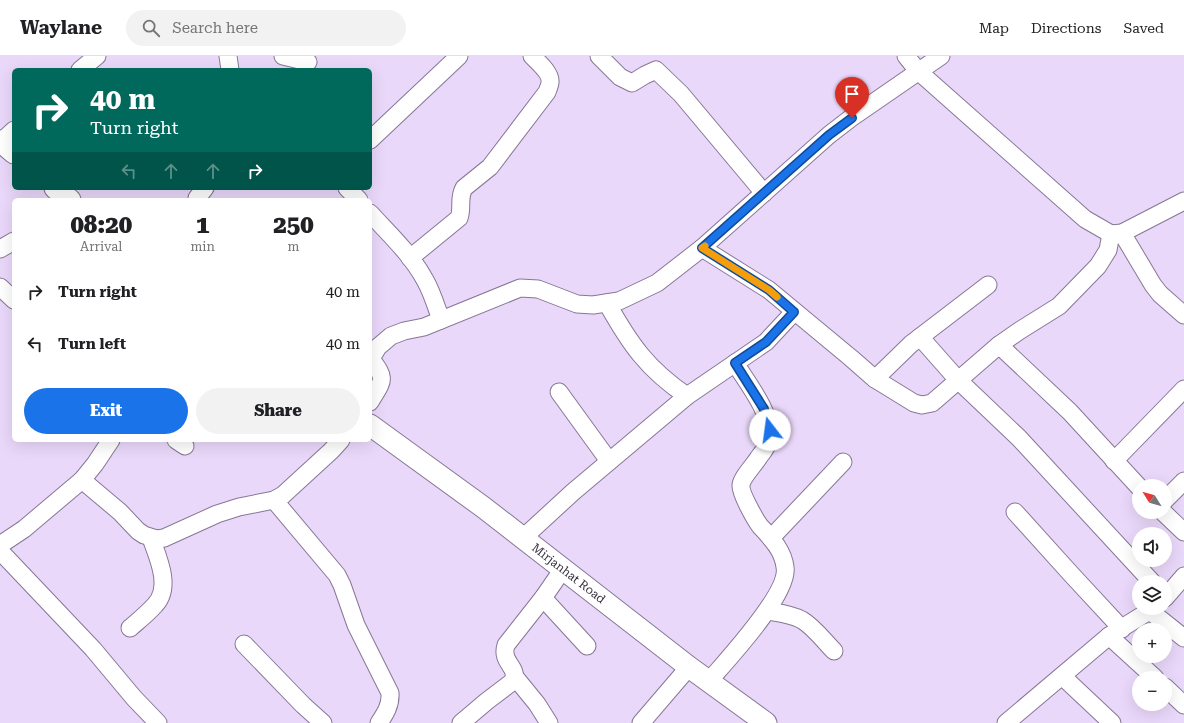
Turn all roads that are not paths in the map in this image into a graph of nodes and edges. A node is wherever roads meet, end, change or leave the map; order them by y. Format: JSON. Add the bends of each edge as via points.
{"nodes":[{"id":1,"x":97,"y":56,"type":"edge"},
{"id":2,"x":228,"y":56,"type":"edge"},
{"id":3,"x":283,"y":56,"type":"edge"},
{"id":4,"x":459,"y":56,"type":"edge"},
{"id":5,"x":532,"y":56,"type":"edge"},
{"id":6,"x":599,"y":56,"type":"edge"},
{"id":7,"x":906,"y":56,"type":"edge"},
{"id":8,"x":941,"y":56,"type":"edge"},
{"id":9,"x":308,"y":62,"type":"dead end"},
{"id":10,"x":82,"y":68,"type":"edge"},
{"id":11,"x":230,"y":68,"type":"edge"},
{"id":12,"x":918,"y":71,"type":"junction"},
{"id":13,"x":372,"y":138,"type":"edge"},
{"id":14,"x":203,"y":190,"type":"edge"},
{"id":15,"x":349,"y":190,"type":"edge"},
{"id":16,"x":764,"y":194,"type":"junction"},
{"id":17,"x":197,"y":198,"type":"edge"},
{"id":18,"x":357,"y":198,"type":"edge"},
{"id":19,"x":1184,"y":201,"type":"edge"},
{"id":20,"x":372,"y":215,"type":"edge"},
{"id":21,"x":1116,"y":233,"type":"junction"},
{"id":22,"x":12,"y":242,"type":"edge"},
{"id":23,"x":702,"y":248,"type":"junction"},
{"id":24,"x":0,"y":249,"type":"edge"},
{"id":25,"x":410,"y":258,"type":"junction"},
{"id":26,"x":988,"y":285,"type":"dead end"},
{"id":27,"x":0,"y":287,"type":"edge"},
{"id":28,"x":12,"y":298,"type":"edge"},
{"id":29,"x":607,"y":303,"type":"junction"},
{"id":30,"x":794,"y":312,"type":"junction"},
{"id":31,"x":1184,"y":315,"type":"edge"},
{"id":32,"x":441,"y":320,"type":"junction"},
{"id":33,"x":920,"y":337,"type":"junction"},
{"id":34,"x":999,"y":345,"type":"junction"},
{"id":35,"x":372,"y":358,"type":"edge"},
{"id":36,"x":372,"y":361,"type":"edge"},
{"id":37,"x":735,"y":363,"type":"junction"},
{"id":38,"x":875,"y":379,"type":"junction"},
{"id":39,"x":958,"y":380,"type":"junction"},
{"id":40,"x":1184,"y":389,"type":"edge"},
{"id":41,"x":559,"y":392,"type":"dead end"},
{"id":42,"x":687,"y":396,"type":"junction"},
{"id":43,"x":372,"y":398,"type":"edge"},
{"id":44,"x":372,"y":426,"type":"edge"},
{"id":45,"x":110,"y":442,"type":"edge"},
{"id":46,"x":339,"y":442,"type":"edge"},
{"id":47,"x":609,"y":461,"type":"junction"},
{"id":48,"x":1114,"y":461,"type":"junction"},
{"id":49,"x":843,"y":462,"type":"dead end"},
{"id":50,"x":82,"y":480,"type":"junction"},
{"id":51,"x":1132,"y":480,"type":"edge"},
{"id":52,"x":1184,"y":481,"type":"edge"},
{"id":53,"x":1172,"y":493,"type":"edge"},
{"id":54,"x":274,"y":500,"type":"junction"},
{"id":55,"x":1015,"y":512,"type":"dead end"},
{"id":56,"x":1170,"y":519,"type":"edge"},
{"id":57,"x":1184,"y":532,"type":"edge"},
{"id":58,"x":151,"y":538,"type":"junction"},
{"id":59,"x":523,"y":538,"type":"junction"},
{"id":60,"x":771,"y":538,"type":"junction"},
{"id":61,"x":0,"y":545,"type":"edge"},
{"id":62,"x":0,"y":551,"type":"edge"},
{"id":63,"x":563,"y":569,"type":"junction"},
{"id":64,"x":1146,"y":575,"type":"edge"},
{"id":65,"x":1184,"y":576,"type":"edge"},
{"id":66,"x":1172,"y":589,"type":"edge"},
{"id":67,"x":543,"y":598,"type":"junction"},
{"id":68,"x":767,"y":611,"type":"junction"},
{"id":69,"x":1141,"y":615,"type":"edge"},
{"id":70,"x":1169,"y":615,"type":"edge"},
{"id":71,"x":130,"y":628,"type":"dead end"},
{"id":72,"x":1115,"y":633,"type":"junction"},
{"id":73,"x":1184,"y":638,"type":"edge"},
{"id":74,"x":244,"y":644,"type":"dead end"},
{"id":75,"x":587,"y":646,"type":"dead end"},
{"id":76,"x":834,"y":651,"type":"dead end"},
{"id":77,"x":689,"y":667,"type":"junction"},
{"id":78,"x":1149,"y":671,"type":"edge"},
{"id":79,"x":1062,"y":676,"type":"junction"},
{"id":80,"x":515,"y":677,"type":"junction"},
{"id":81,"x":709,"y":681,"type":"junction"},
{"id":82,"x":1172,"y":694,"type":"edge"},
{"id":83,"x":1184,"y":705,"type":"edge"},
{"id":84,"x":1010,"y":722,"type":"edge"},
{"id":85,"x":158,"y":723,"type":"edge"},
{"id":86,"x":323,"y":723,"type":"edge"},
{"id":87,"x":379,"y":723,"type":"edge"},
{"id":88,"x":461,"y":723,"type":"edge"},
{"id":89,"x":549,"y":723,"type":"edge"},
{"id":90,"x":641,"y":723,"type":"edge"},
{"id":91,"x":766,"y":723,"type":"edge"},
{"id":92,"x":1112,"y":723,"type":"edge"}],
"edges":[{"from":1,"to":10,"type":"street"},
{"from":2,"to":11,"type":"street"},
{"from":3,"to":9,"type":"street"},
{"from":4,"to":13,"type":"street"},
{"from":5,"to":25,"type":"street","via":[[550,78],[547,92],[490,167],[464,188],[458,218]]},
{"from":6,"to":16,"type":"street","via":[[620,77],[632,83],[656,70],[681,94]]},
{"from":7,"to":12,"type":"street"},
{"from":8,"to":12,"type":"street"},
{"from":12,"to":16,"type":"street","via":[[835,131]]},
{"from":12,"to":21,"type":"street","via":[[1085,220]]},
{"from":14,"to":17,"type":"street"},
{"from":15,"to":18,"type":"street"},
{"from":16,"to":23,"type":"street"},
{"from":19,"to":21,"type":"street"},
{"from":20,"to":25,"type":"street"},
{"from":21,"to":31,"type":"street","via":[[1160,294]]},
{"from":21,"to":34,"type":"street","via":[[1098,266],[1059,306]]},
{"from":22,"to":24,"type":"street"},
{"from":23,"to":29,"type":"street","via":[[657,283],[619,301]]},
{"from":23,"to":30,"type":"street","via":[[769,290]]},
{"from":25,"to":32,"type":"street","via":[[425,280]]},
{"from":26,"to":33,"type":"street"},
{"from":27,"to":28,"type":"street"},
{"from":29,"to":32,"type":"street","via":[[577,304],[538,289],[520,288]]},
{"from":29,"to":42,"type":"street","via":[[625,334],[650,366]]},
{"from":30,"to":37,"type":"street","via":[[766,342]]},
{"from":30,"to":38,"type":"street"},
{"from":32,"to":35,"type":"street","via":[[391,336],[378,347]]},
{"from":33,"to":38,"type":"street"},
{"from":33,"to":39,"type":"street"},
{"from":34,"to":39,"type":"street"},
{"from":34,"to":48,"type":"street","via":[[1070,412]]},
{"from":36,"to":43,"type":"street","via":[[382,376]]},
{"from":37,"to":42,"type":"street"},
{"from":37,"to":60,"type":"street","via":[[764,409],[770,430],[768,443],[741,484],[741,489],[750,511]]},
{"from":38,"to":39,"type":"street","via":[[914,403],[922,405],[932,403]]},
{"from":39,"to":64,"type":"street","via":[[1019,438]]},
{"from":40,"to":48,"type":"street"},
{"from":41,"to":47,"type":"street"},
{"from":42,"to":47,"type":"street"},
{"from":44,"to":59,"type":"main road","name":"Mirjanhat Road"},
{"from":45,"to":50,"type":"street"},
{"from":46,"to":54,"type":"street","via":[[283,495]]},
{"from":47,"to":59,"type":"street"},
{"from":48,"to":51,"type":"street"},
{"from":49,"to":60,"type":"street"},
{"from":50,"to":58,"type":"street","via":[[138,531]]},
{"from":50,"to":61,"type":"street","via":[[24,529]]},
{"from":52,"to":53,"type":"street"},
{"from":54,"to":58,"type":"street","via":[[217,514],[164,538]]},
{"from":54,"to":87,"type":"street","via":[[337,575],[342,585],[356,625],[390,694],[390,703]]},
{"from":55,"to":72,"type":"street","via":[[1071,574]]},
{"from":56,"to":57,"type":"street"},
{"from":58,"to":71,"type":"street","via":[[162,573],[162,593],[156,605]]},
{"from":59,"to":63,"type":"main road","name":"Mirjanhat Road"},
{"from":60,"to":68,"type":"street","via":[[783,558],[786,569],[783,581]]},
{"from":62,"to":85,"type":"street","via":[[93,649]]},
{"from":63,"to":67,"type":"street"},
{"from":63,"to":77,"type":"main road","name":"Mirjanhat Road"},
{"from":65,"to":66,"type":"street"},
{"from":67,"to":75,"type":"street"},
{"from":67,"to":80,"type":"street","via":[[504,650],[505,658],[515,672]]},
{"from":68,"to":76,"type":"street","via":[[802,620]]},
{"from":68,"to":81,"type":"street"},
{"from":69,"to":72,"type":"street"},
{"from":70,"to":73,"type":"street"},
{"from":72,"to":78,"type":"street"},
{"from":72,"to":79,"type":"street"},
{"from":74,"to":86,"type":"street"},
{"from":77,"to":81,"type":"main road","name":"Mirjanhat Road"},
{"from":77,"to":90,"type":"street"},
{"from":79,"to":84,"type":"street"},
{"from":79,"to":92,"type":"street"},
{"from":80,"to":88,"type":"street"},
{"from":80,"to":89,"type":"street"},
{"from":81,"to":91,"type":"main road","name":"Mirjanhat Road"},
{"from":82,"to":83,"type":"street"}]}
